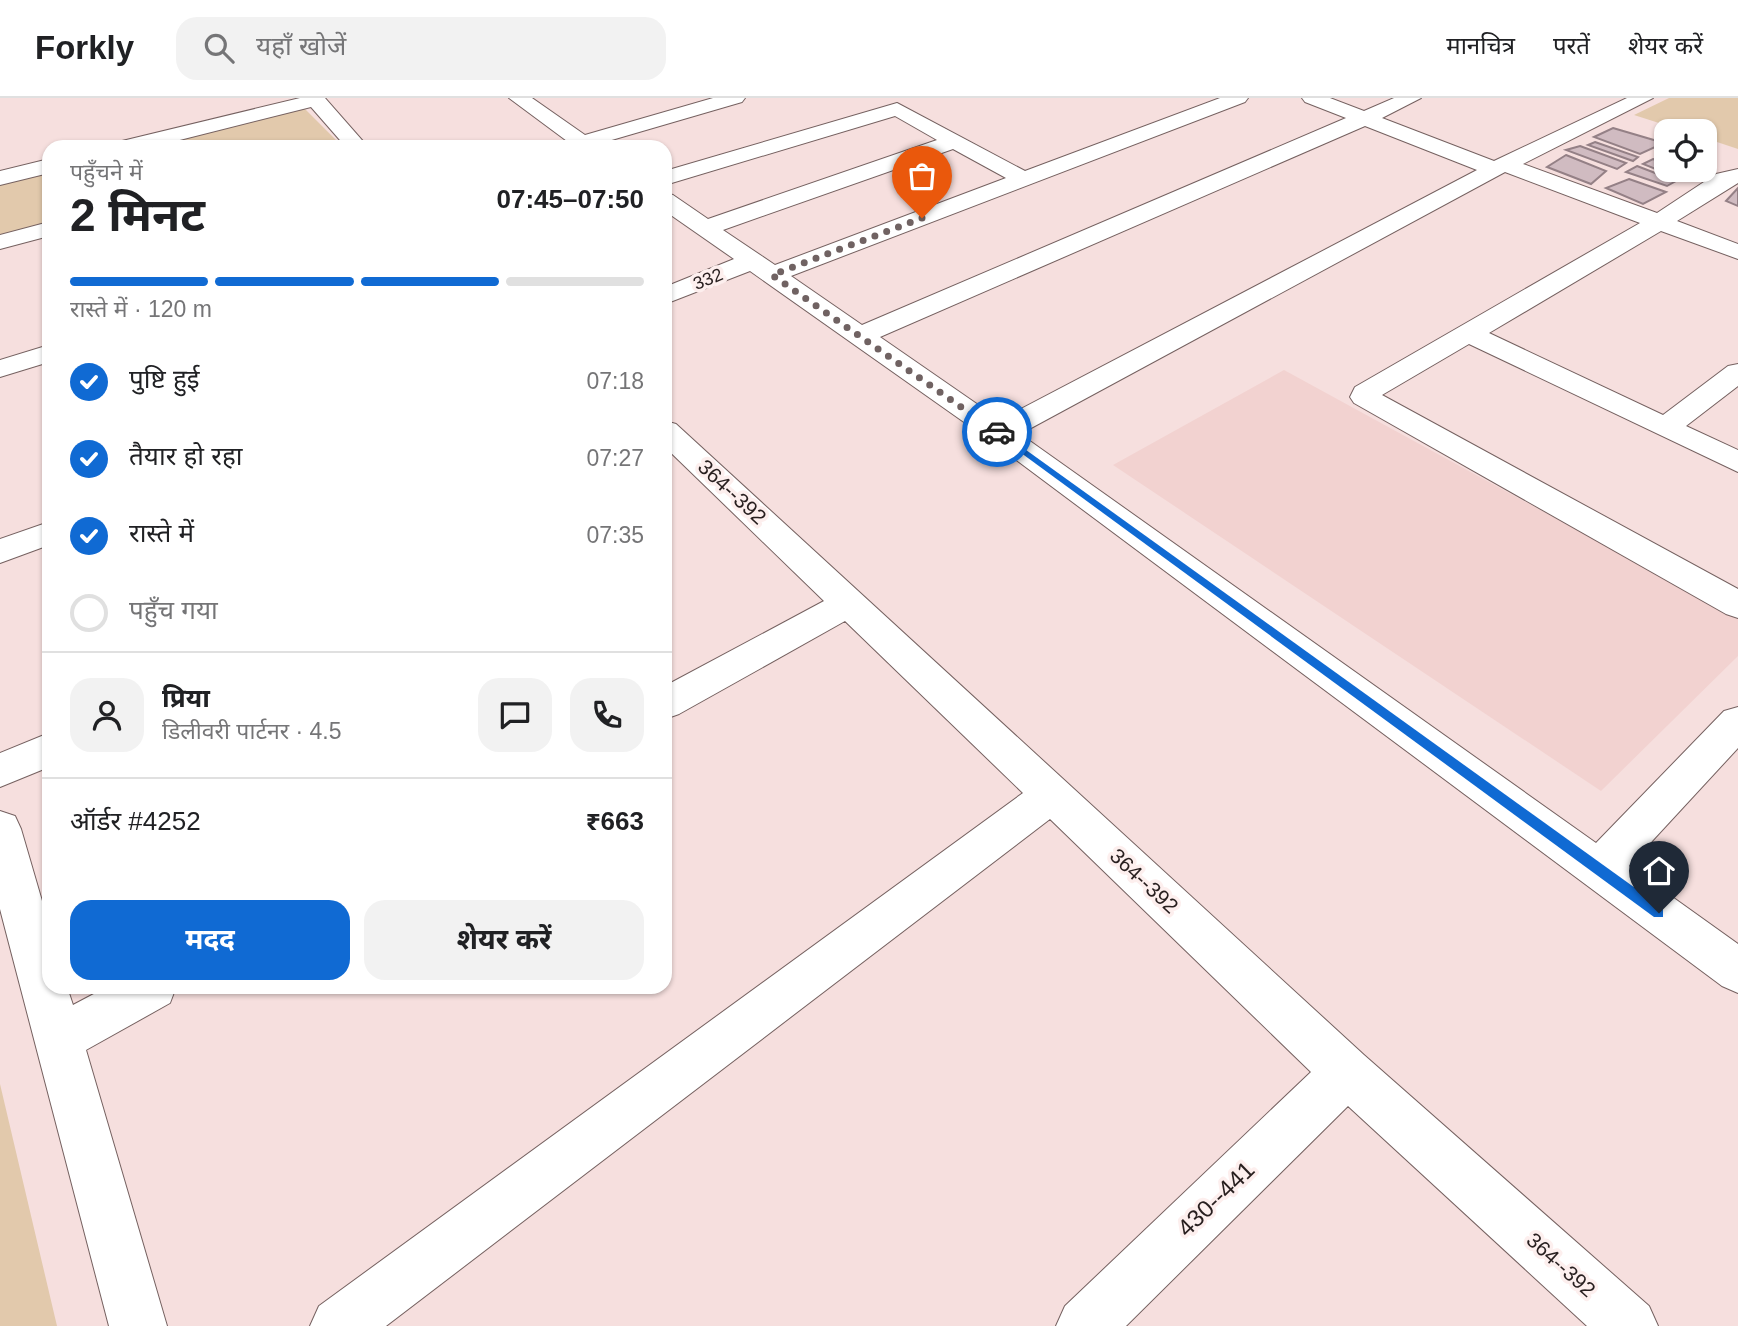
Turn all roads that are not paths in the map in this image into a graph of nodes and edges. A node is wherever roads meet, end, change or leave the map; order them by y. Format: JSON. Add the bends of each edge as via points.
{"nodes":[{"id":1,"x":519,"y":98,"type":"edge"},
{"id":2,"x":735,"y":98,"type":"edge"},
{"id":3,"x":1238,"y":98,"type":"edge"},
{"id":4,"x":1312,"y":98,"type":"edge"},
{"id":5,"x":1411,"y":98,"type":"edge"},
{"id":6,"x":1643,"y":98,"type":"edge"},
{"id":7,"x":319,"y":99,"type":"edge"},
{"id":8,"x":919,"y":102,"type":"dead end"},
{"id":9,"x":897,"y":109,"type":"junction"},
{"id":10,"x":1364,"y":118,"type":"junction"},
{"id":11,"x":154,"y":140,"type":"edge"},
{"id":12,"x":350,"y":140,"type":"edge"},
{"id":13,"x":579,"y":140,"type":"edge"},
{"id":14,"x":602,"y":140,"type":"edge"},
{"id":15,"x":954,"y":141,"type":"junction"},
{"id":16,"x":1500,"y":167,"type":"junction"},
{"id":17,"x":42,"y":168,"type":"edge"},
{"id":18,"x":672,"y":176,"type":"edge"},
{"id":19,"x":1738,"y":176,"type":"edge"},
{"id":20,"x":0,"y":178,"type":"edge"},
{"id":21,"x":1023,"y":179,"type":"junction"},
{"id":22,"x":672,"y":205,"type":"edge"},
{"id":23,"x":1658,"y":223,"type":"junction"},
{"id":24,"x":705,"y":228,"type":"junction"},
{"id":25,"x":42,"y":231,"type":"edge"},
{"id":26,"x":0,"y":242,"type":"edge"},
{"id":27,"x":1738,"y":252,"type":"edge"},
{"id":28,"x":762,"y":268,"type":"junction"},
{"id":29,"x":672,"y":294,"type":"edge"},
{"id":30,"x":1470,"y":334,"type":"junction"},
{"id":31,"x":860,"y":336,"type":"junction"},
{"id":32,"x":42,"y":355,"type":"edge"},
{"id":33,"x":0,"y":369,"type":"edge"},
{"id":34,"x":1738,"y":372,"type":"edge"},
{"id":35,"x":1666,"y":427,"type":"junction"},
{"id":36,"x":999,"y":432,"type":"junction"},
{"id":37,"x":675,"y":452,"type":"edge"},
{"id":38,"x":1738,"y":461,"type":"edge"},
{"id":39,"x":42,"y":536,"type":"edge"},
{"id":40,"x":0,"y":552,"type":"edge"},
{"id":41,"x":849,"y":603,"type":"junction"},
{"id":42,"x":1738,"y":605,"type":"edge"},
{"id":43,"x":672,"y":700,"type":"edge"},
{"id":44,"x":1738,"y":722,"type":"edge"},
{"id":45,"x":42,"y":751,"type":"edge"},
{"id":46,"x":0,"y":771,"type":"edge"},
{"id":47,"x":1052,"y":795,"type":"junction"},
{"id":48,"x":0,"y":829,"type":"edge"},
{"id":49,"x":1599,"y":869,"type":"junction"},
{"id":50,"x":1738,"y":971,"type":"edge"},
{"id":51,"x":42,"y":981,"type":"edge"},
{"id":52,"x":46,"y":994,"type":"edge"},
{"id":53,"x":140,"y":994,"type":"edge"},
{"id":54,"x":58,"y":1039,"type":"junction"},
{"id":55,"x":1347,"y":1072,"type":"junction"},
{"id":56,"x":138,"y":1326,"type":"edge"},
{"id":57,"x":339,"y":1326,"type":"edge"},
{"id":58,"x":1085,"y":1326,"type":"edge"},
{"id":59,"x":1629,"y":1326,"type":"edge"}],
"edges":[{"from":1,"to":13,"type":"street"},
{"from":2,"to":14,"type":"street"},
{"from":3,"to":21,"type":"street","name":"332"},
{"from":4,"to":10,"type":"street"},
{"from":5,"to":10,"type":"street"},
{"from":6,"to":16,"type":"street"},
{"from":7,"to":11,"type":"street"},
{"from":7,"to":12,"type":"street"},
{"from":8,"to":9,"type":"street"},
{"from":9,"to":15,"type":"street"},
{"from":9,"to":18,"type":"street"},
{"from":10,"to":16,"type":"street"},
{"from":10,"to":31,"type":"street"},
{"from":15,"to":21,"type":"street"},
{"from":15,"to":24,"type":"street"},
{"from":16,"to":23,"type":"street"},
{"from":16,"to":36,"type":"street"},
{"from":17,"to":20,"type":"street"},
{"from":19,"to":23,"type":"street","via":[[1724,179]]},
{"from":21,"to":28,"type":"street","name":"332"},
{"from":22,"to":24,"type":"street"},
{"from":23,"to":27,"type":"street"},
{"from":23,"to":30,"type":"street"},
{"from":24,"to":28,"type":"street"},
{"from":25,"to":26,"type":"street"},
{"from":28,"to":29,"type":"street","name":"332"},
{"from":28,"to":31,"type":"street"},
{"from":30,"to":35,"type":"street"},
{"from":30,"to":42,"type":"street","via":[[1364,397]]},
{"from":31,"to":36,"type":"street"},
{"from":32,"to":33,"type":"street"},
{"from":34,"to":35,"type":"street"},
{"from":35,"to":38,"type":"street"},
{"from":36,"to":49,"type":"street"},
{"from":37,"to":41,"type":"street","name":"364--392"},
{"from":39,"to":40,"type":"street"},
{"from":41,"to":43,"type":"street"},
{"from":41,"to":47,"type":"street","name":"364--392"},
{"from":44,"to":49,"type":"street"},
{"from":45,"to":46,"type":"street"},
{"from":47,"to":55,"type":"street","name":"364--392"},
{"from":47,"to":57,"type":"street"},
{"from":48,"to":51,"type":"street"},
{"from":49,"to":50,"type":"street"},
{"from":52,"to":54,"type":"street"},
{"from":53,"to":54,"type":"street"},
{"from":54,"to":56,"type":"street"},
{"from":55,"to":58,"type":"street","name":"430--441"},
{"from":55,"to":59,"type":"street","name":"364--392"}]}
